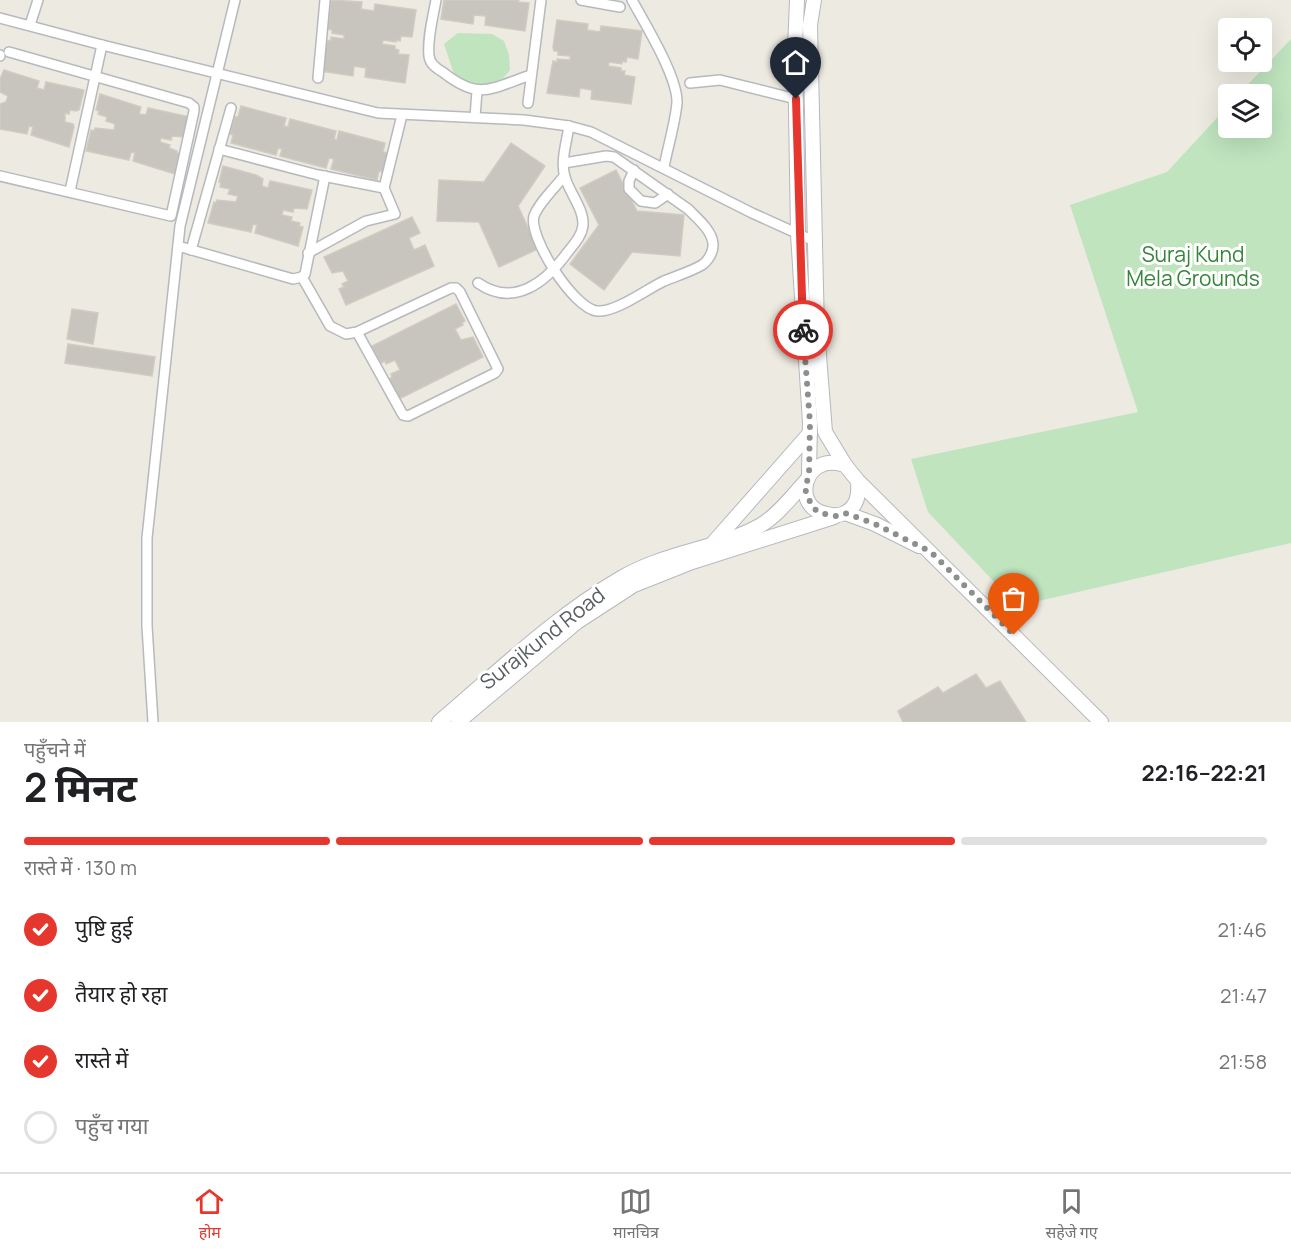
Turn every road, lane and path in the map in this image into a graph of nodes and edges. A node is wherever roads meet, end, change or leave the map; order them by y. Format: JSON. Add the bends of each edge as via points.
{"nodes":[{"id":1,"x":38,"y":0,"type":"edge"},
{"id":2,"x":235,"y":0,"type":"edge"},
{"id":3,"x":325,"y":0,"type":"edge"},
{"id":4,"x":436,"y":0,"type":"edge"},
{"id":5,"x":541,"y":0,"type":"edge"},
{"id":6,"x":581,"y":0,"type":"edge"},
{"id":7,"x":632,"y":0,"type":"edge"},
{"id":8,"x":797,"y":0,"type":"edge"},
{"id":9,"x":814,"y":0,"type":"edge"},
{"id":10,"x":620,"y":7,"type":"dead end"},
{"id":11,"x":0,"y":18,"type":"edge"},
{"id":12,"x":30,"y":25,"type":"junction"},
{"id":13,"x":102,"y":45,"type":"junction"},
{"id":14,"x":3,"y":54,"type":"edge"},
{"id":15,"x":217,"y":74,"type":"junction"},
{"id":16,"x":96,"y":75,"type":"junction"},
{"id":17,"x":531,"y":75,"type":"junction"},
{"id":18,"x":318,"y":78,"type":"dead end"},
{"id":19,"x":690,"y":83,"type":"dead end"},
{"id":20,"x":477,"y":91,"type":"junction"},
{"id":21,"x":796,"y":99,"type":"junction"},
{"id":22,"x":528,"y":103,"type":"dead end"},
{"id":23,"x":231,"y":108,"type":"dead end"},
{"id":24,"x":402,"y":115,"type":"junction"},
{"id":25,"x":474,"y":117,"type":"junction"},
{"id":26,"x":569,"y":126,"type":"junction"},
{"id":27,"x":219,"y":149,"type":"junction"},
{"id":28,"x":564,"y":163,"type":"junction"},
{"id":29,"x":664,"y":167,"type":"junction"},
{"id":30,"x":634,"y":170,"type":"junction"},
{"id":31,"x":0,"y":176,"type":"edge"},
{"id":32,"x":325,"y":176,"type":"junction"},
{"id":33,"x":564,"y":176,"type":"junction"},
{"id":34,"x":384,"y":188,"type":"junction"},
{"id":35,"x":70,"y":191,"type":"junction"},
{"id":36,"x":668,"y":194,"type":"junction"},
{"id":37,"x":798,"y":234,"type":"junction"},
{"id":38,"x":814,"y":241,"type":"junction"},
{"id":39,"x":178,"y":246,"type":"junction"},
{"id":40,"x":191,"y":249,"type":"junction"},
{"id":41,"x":308,"y":253,"type":"junction"},
{"id":42,"x":556,"y":269,"type":"junction"},
{"id":43,"x":302,"y":277,"type":"junction"},
{"id":44,"x":478,"y":282,"type":"dead end"},
{"id":45,"x":357,"y":332,"type":"junction"},
{"id":46,"x":810,"y":433,"type":"junction"},
{"id":47,"x":845,"y":465,"type":"junction"},
{"id":48,"x":808,"y":477,"type":"junction"},
{"id":49,"x":858,"y":481,"type":"junction"},
{"id":50,"x":840,"y":514,"type":"junction"},
{"id":51,"x":714,"y":542,"type":"junction"},
{"id":52,"x":931,"y":552,"type":"junction"},
{"id":53,"x":153,"y":722,"type":"edge"},
{"id":54,"x":439,"y":722,"type":"edge"},
{"id":55,"x":458,"y":722,"type":"edge"},
{"id":56,"x":1101,"y":722,"type":"edge"}],
"edges":[{"from":1,"to":12,"type":"street"},
{"from":2,"to":15,"type":"street"},
{"from":3,"to":18,"type":"street"},
{"from":4,"to":20,"type":"street","via":[[430,60],[458,84]]},
{"from":5,"to":17,"type":"street"},
{"from":6,"to":10,"type":"street"},
{"from":7,"to":29,"type":"street","via":[[676,88],[677,102]]},
{"from":8,"to":21,"type":"main road"},
{"from":9,"to":38,"type":"main road","via":[[810,33]]},
{"from":11,"to":12,"type":"street"},
{"from":12,"to":13,"type":"street"},
{"from":13,"to":15,"type":"street"},
{"from":13,"to":16,"type":"street"},
{"from":14,"to":16,"type":"street"},
{"from":15,"to":24,"type":"street","via":[[378,113]]},
{"from":15,"to":39,"type":"street"},
{"from":16,"to":35,"type":"street"},
{"from":16,"to":35,"type":"street","via":[[194,107],[174,214],[170,217]]},
{"from":17,"to":20,"type":"street"},
{"from":17,"to":22,"type":"street"},
{"from":19,"to":21,"type":"street","via":[[720,80]]},
{"from":20,"to":25,"type":"street"},
{"from":21,"to":37,"type":"main road"},
{"from":23,"to":27,"type":"street"},
{"from":24,"to":25,"type":"street"},
{"from":24,"to":34,"type":"street"},
{"from":25,"to":26,"type":"street"},
{"from":26,"to":28,"type":"street"},
{"from":26,"to":29,"type":"street","via":[[591,132]]},
{"from":27,"to":32,"type":"street"},
{"from":27,"to":40,"type":"street"},
{"from":28,"to":30,"type":"street","via":[[606,156],[621,160]]},
{"from":28,"to":33,"type":"street"},
{"from":29,"to":37,"type":"street"},
{"from":30,"to":36,"type":"street"},
{"from":30,"to":36,"type":"street","via":[[629,189],[642,201],[655,203]]},
{"from":31,"to":35,"type":"street"},
{"from":32,"to":34,"type":"street"},
{"from":32,"to":41,"type":"street"},
{"from":33,"to":42,"type":"street","via":[[583,227]]},
{"from":33,"to":42,"type":"street","via":[[534,218],[540,245]]},
{"from":34,"to":41,"type":"street","via":[[395,214],[366,221]]},
{"from":36,"to":42,"type":"street","via":[[688,209],[711,236],[710,258],[703,265],[618,306],[596,311],[571,293]]},
{"from":37,"to":38,"type":"street"},
{"from":37,"to":46,"type":"main road"},
{"from":38,"to":47,"type":"main road","via":[[825,432]]},
{"from":39,"to":40,"type":"street"},
{"from":39,"to":53,"type":"street","via":[[147,538]]},
{"from":40,"to":43,"type":"street","via":[[293,279]]},
{"from":41,"to":43,"type":"street"},
{"from":42,"to":44,"type":"street","via":[[532,287],[513,293]]},
{"from":43,"to":45,"type":"street","via":[[330,326],[346,334]]},
{"from":45,"to":45,"type":"street","via":[[403,415],[408,416],[498,369],[456,288]]},
{"from":46,"to":48,"type":"main road"},
{"from":46,"to":51,"type":"main road"},
{"from":47,"to":48,"type":"main road","via":[[821,464]]},
{"from":47,"to":49,"type":"main road"},
{"from":48,"to":50,"type":"main road","via":[[807,498],[812,507],[820,513]]},
{"from":48,"to":51,"type":"main road","name":"Surajkund Road","via":[[762,524]]},
{"from":49,"to":50,"type":"main road","via":[[856,501]]},
{"from":49,"to":52,"type":"main road"},
{"from":50,"to":52,"type":"main road","via":[[875,524]]},
{"from":50,"to":55,"type":"main road","name":"Surajkund Road","via":[[634,585],[577,621]]},
{"from":51,"to":54,"type":"main road","name":"Surajkund Road","via":[[637,569],[582,602]]},
{"from":52,"to":56,"type":"main road"}]}
